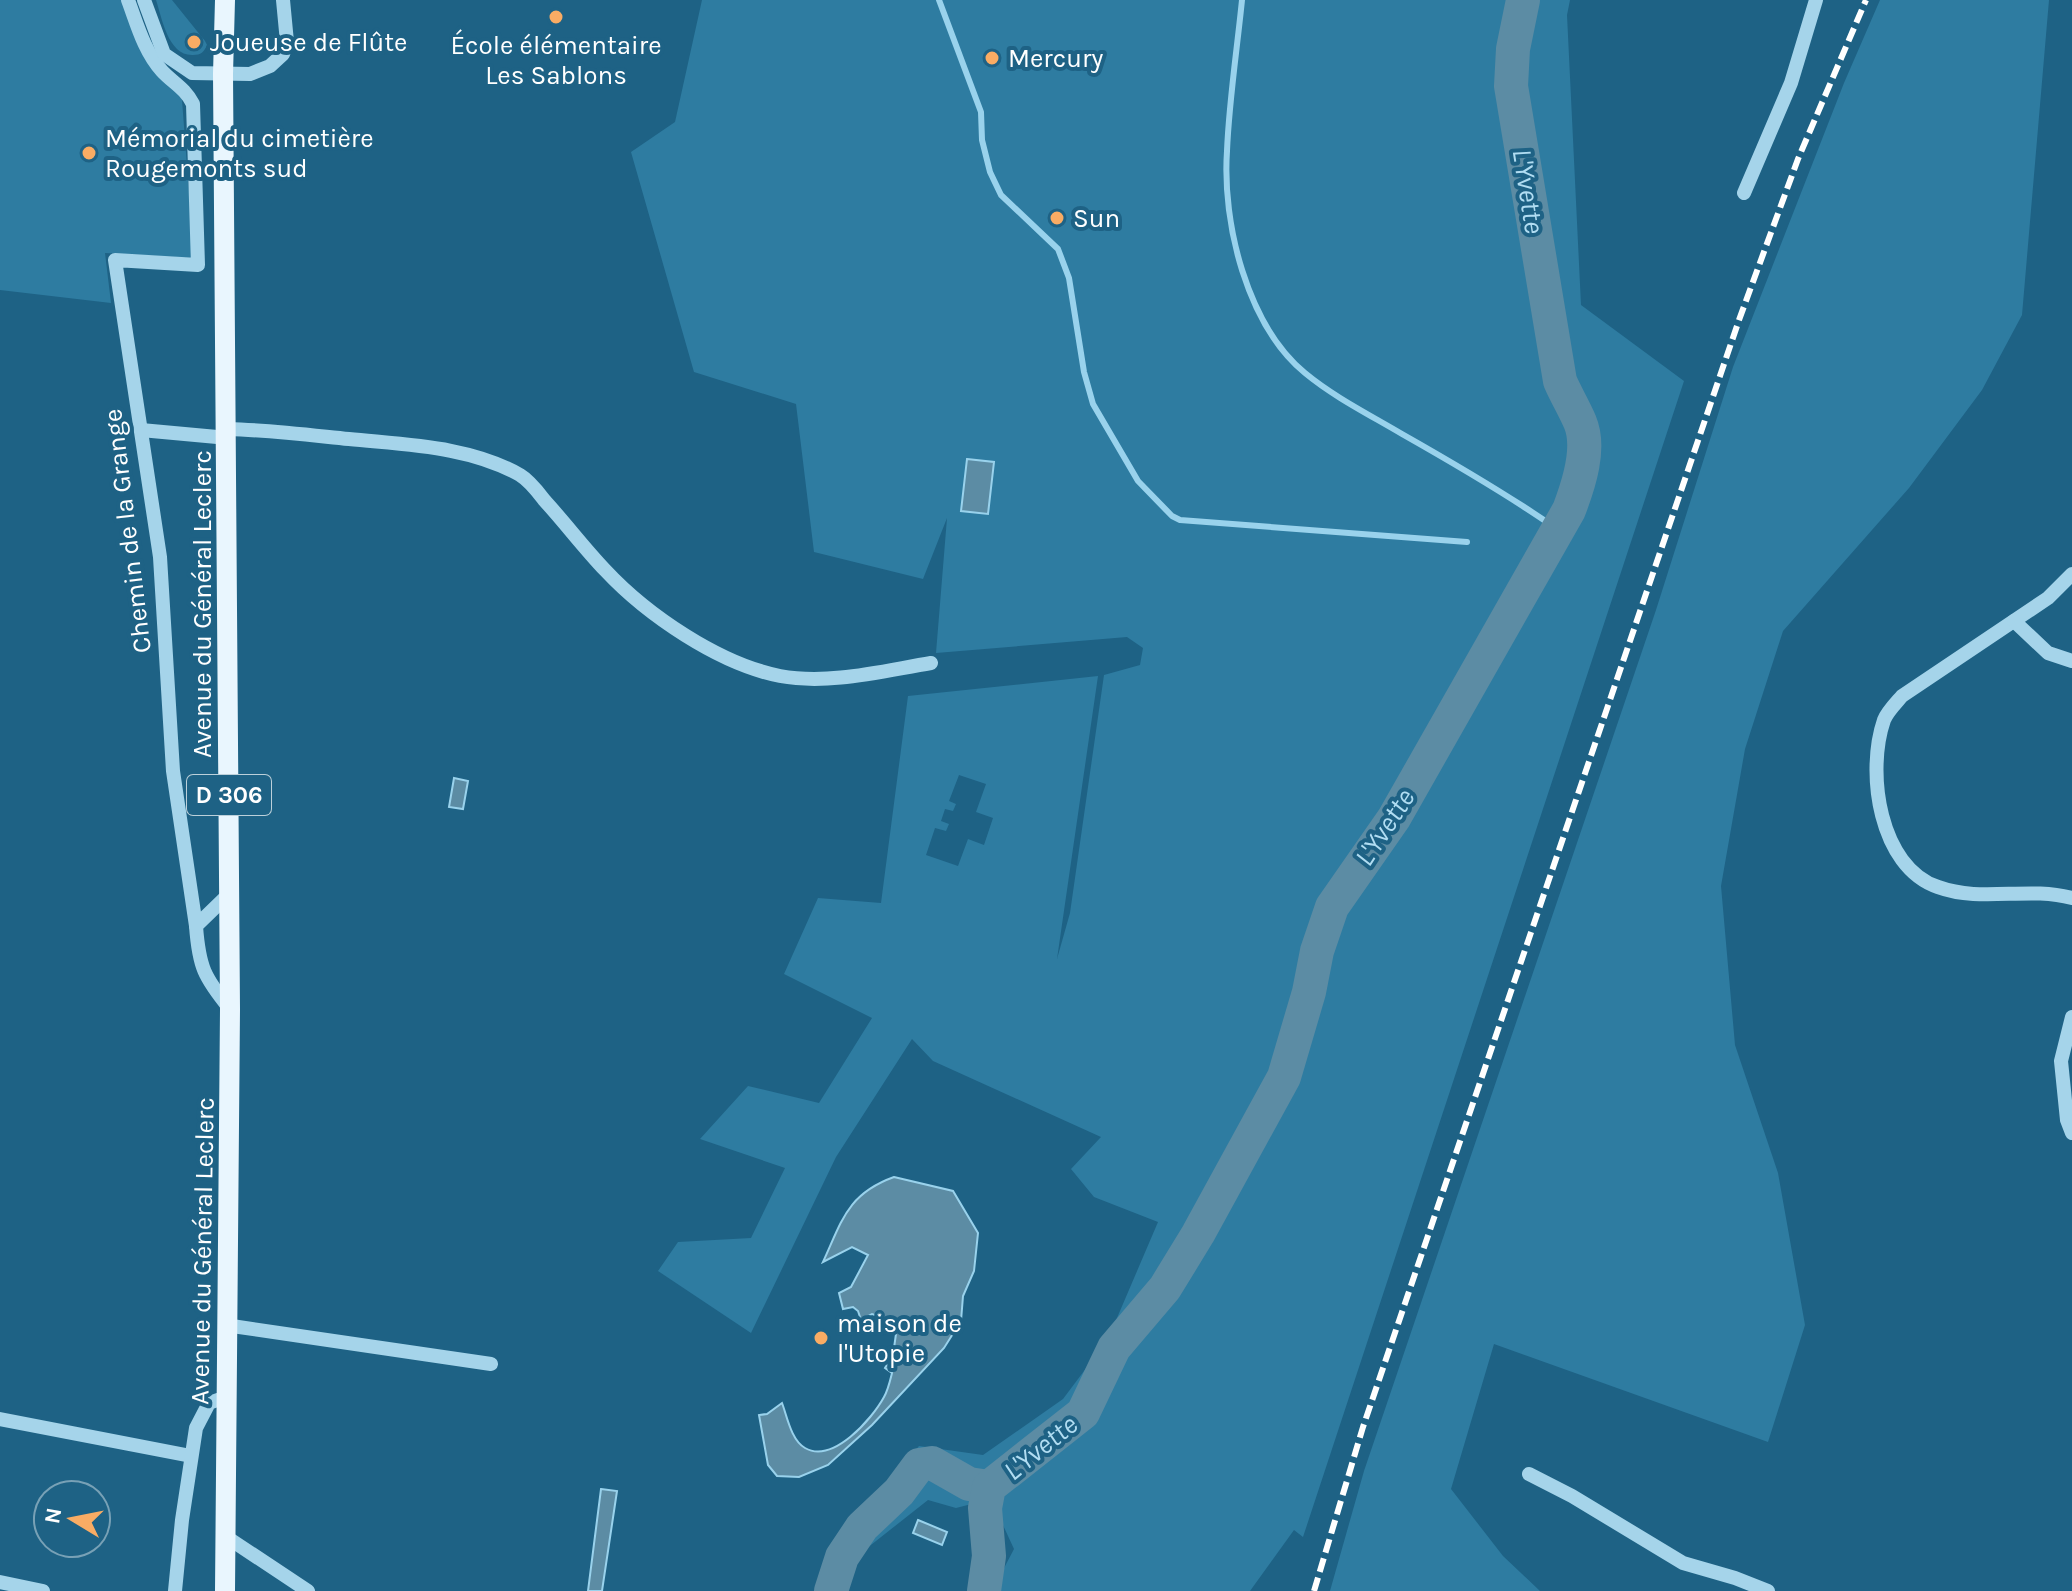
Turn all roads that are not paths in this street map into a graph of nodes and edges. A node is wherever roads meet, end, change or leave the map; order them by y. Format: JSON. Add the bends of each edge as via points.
{"nodes":[{"id":1,"x":128,"y":0,"type":"edge"},
{"id":2,"x":144,"y":0,"type":"edge"},
{"id":3,"x":225,"y":0,"type":"edge"},
{"id":4,"x":283,"y":0,"type":"edge"},
{"id":5,"x":1816,"y":0,"type":"edge"},
{"id":6,"x":223,"y":74,"type":"junction"},
{"id":7,"x":1744,"y":193,"type":"dead end"},
{"id":8,"x":141,"y":430,"type":"junction"},
{"id":9,"x":228,"y":433,"type":"junction"},
{"id":10,"x":2072,"y":574,"type":"edge"},
{"id":11,"x":2014,"y":621,"type":"junction"},
{"id":12,"x":2072,"y":661,"type":"edge"},
{"id":13,"x":931,"y":663,"type":"dead end"},
{"id":14,"x":230,"y":893,"type":"junction"},
{"id":15,"x":2072,"y":898,"type":"edge"},
{"id":16,"x":196,"y":926,"type":"junction"},
{"id":17,"x":230,"y":1009,"type":"junction"},
{"id":18,"x":2072,"y":1017,"type":"edge"},
{"id":19,"x":2072,"y":1133,"type":"edge"},
{"id":20,"x":225,"y":1325,"type":"junction"},
{"id":21,"x":491,"y":1364,"type":"dead end"},
{"id":22,"x":226,"y":1397,"type":"junction"},
{"id":23,"x":0,"y":1419,"type":"edge"},
{"id":24,"x":191,"y":1456,"type":"junction"},
{"id":25,"x":1529,"y":1474,"type":"dead end"},
{"id":26,"x":225,"y":1536,"type":"junction"},
{"id":27,"x":0,"y":1582,"type":"edge"},
{"id":28,"x":43,"y":1591,"type":"edge"},
{"id":29,"x":175,"y":1591,"type":"edge"},
{"id":30,"x":225,"y":1591,"type":"edge"},
{"id":31,"x":308,"y":1591,"type":"edge"},
{"id":32,"x":1768,"y":1591,"type":"edge"}],
"edges":[{"from":1,"to":8,"type":"street","name":"Chemin de la Grange","via":[[143,42],[193,104],[198,265],[115,260]]},
{"from":2,"to":6,"type":"street","via":[[164,54],[192,73]]},
{"from":3,"to":6,"type":"main road","name":"Avenue du Général Leclerc","number":"D 306"},
{"from":4,"to":6,"type":"street","via":[[283,54],[250,74]]},
{"from":5,"to":7,"type":"street","via":[[1791,83]]},
{"from":6,"to":9,"type":"main road","name":"Avenue du Général Leclerc","number":"D 306"},
{"from":8,"to":9,"type":"street"},
{"from":8,"to":16,"type":"street","name":"Chemin de la Grange","via":[[160,557],[173,771]]},
{"from":9,"to":13,"type":"street","via":[[420,446],[499,464],[525,478],[633,596],[663,620],[747,666],[781,676],[825,678]]},
{"from":9,"to":14,"type":"main road","name":"Avenue du Général Leclerc","number":"D 306"},
{"from":10,"to":11,"type":"street"},
{"from":11,"to":12,"type":"street","via":[[2048,653]]},
{"from":11,"to":15,"type":"street","via":[[1902,696],[1884,718],[1875,764],[1878,800],[1886,830],[1910,870],[1935,887],[1974,896],[2023,892]]},
{"from":14,"to":16,"type":"street"},
{"from":14,"to":17,"type":"main road","name":"Avenue du Général Leclerc","number":"D 306"},
{"from":16,"to":17,"type":"street","name":"Chemin de la Grange","via":[[200,964]]},
{"from":17,"to":20,"type":"main road","name":"Avenue du Général Leclerc","number":"D 306"},
{"from":18,"to":19,"type":"street","via":[[2061,1061]]},
{"from":20,"to":21,"type":"street"},
{"from":20,"to":22,"type":"main road","name":"Avenue du Général Leclerc","number":"D 306"},
{"from":22,"to":24,"type":"street","via":[[209,1403],[196,1428]]},
{"from":22,"to":26,"type":"main road","name":"Avenue du Général Leclerc","number":"D 306"},
{"from":23,"to":24,"type":"street"},
{"from":24,"to":29,"type":"street"},
{"from":25,"to":32,"type":"street","via":[[1683,1563]]},
{"from":26,"to":30,"type":"main road","name":"Avenue du Général Leclerc","number":"D 306"},
{"from":26,"to":31,"type":"street"},
{"from":27,"to":28,"type":"street"}]}
